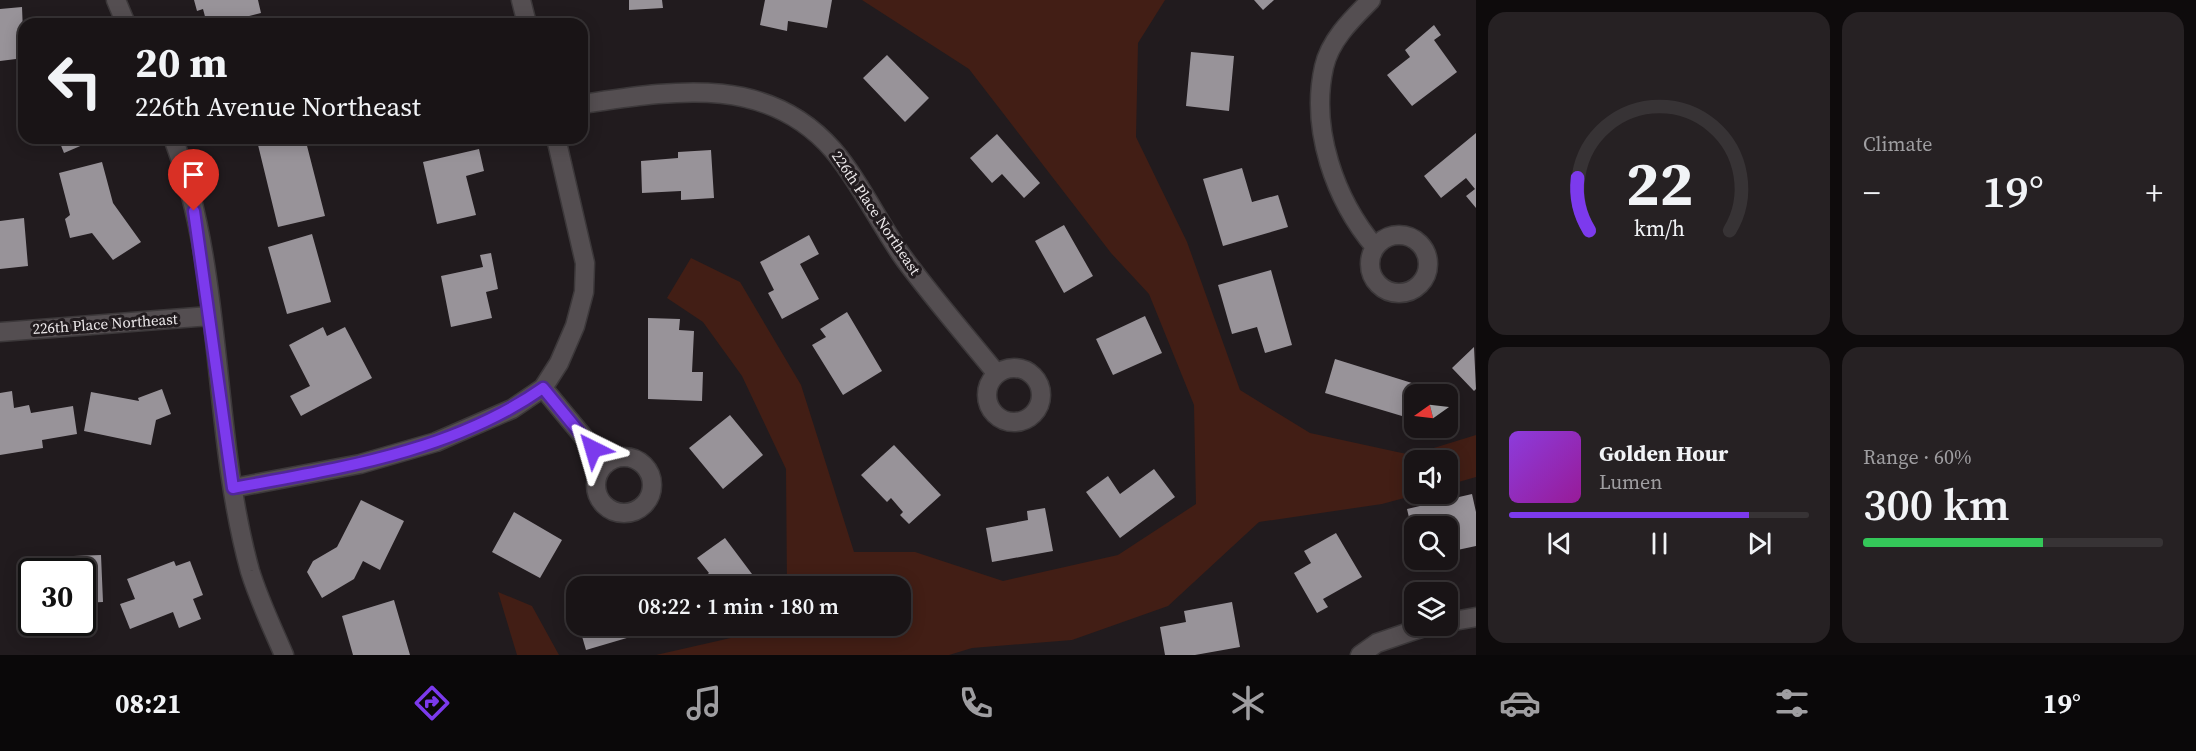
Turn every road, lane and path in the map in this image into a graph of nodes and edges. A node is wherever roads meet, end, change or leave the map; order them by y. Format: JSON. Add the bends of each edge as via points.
{"nodes":[{"id":1,"x":116,"y":0,"type":"edge"},
{"id":2,"x":521,"y":0,"type":"edge"},
{"id":3,"x":1371,"y":0,"type":"edge"},
{"id":4,"x":124,"y":18,"type":"edge"},
{"id":5,"x":526,"y":18,"type":"edge"},
{"id":6,"x":588,"y":103,"type":"edge"},
{"id":7,"x":175,"y":144,"type":"edge"},
{"id":8,"x":557,"y":144,"type":"edge"},
{"id":9,"x":1375,"y":247,"type":"dead end"},
{"id":10,"x":210,"y":316,"type":"junction"},
{"id":11,"x":0,"y":332,"type":"edge"},
{"id":12,"x":997,"y":374,"type":"dead end"},
{"id":13,"x":543,"y":388,"type":"junction"},
{"id":14,"x":606,"y":464,"type":"dead end"},
{"id":15,"x":233,"y":488,"type":"junction"},
{"id":16,"x":1476,"y":617,"type":"edge"},
{"id":17,"x":1458,"y":620,"type":"edge"},
{"id":18,"x":1404,"y":634,"type":"edge"},
{"id":19,"x":284,"y":655,"type":"edge"},
{"id":20,"x":1360,"y":655,"type":"edge"}],
"edges":[{"from":1,"to":4,"type":"street"},
{"from":2,"to":5,"type":"street"},
{"from":3,"to":9,"type":"street","via":[[1336,39],[1324,66],[1321,97],[1323,131],[1333,173],[1359,228]]},
{"from":6,"to":12,"type":"street","name":"226th Place Northeast","via":[[658,93],[721,92],[779,107],[833,150],[905,260]]},
{"from":7,"to":10,"type":"street","via":[[199,230]]},
{"from":8,"to":13,"type":"street","via":[[585,263],[584,292],[559,363]]},
{"from":10,"to":11,"type":"street","name":"226th Place Northeast"},
{"from":10,"to":15,"type":"street"},
{"from":13,"to":14,"type":"street"},
{"from":13,"to":15,"type":"street","via":[[512,409],[436,442],[360,465]]},
{"from":15,"to":19,"type":"street","via":[[250,571]]},
{"from":16,"to":17,"type":"street"},
{"from":18,"to":20,"type":"street","via":[[1377,643]]}]}
